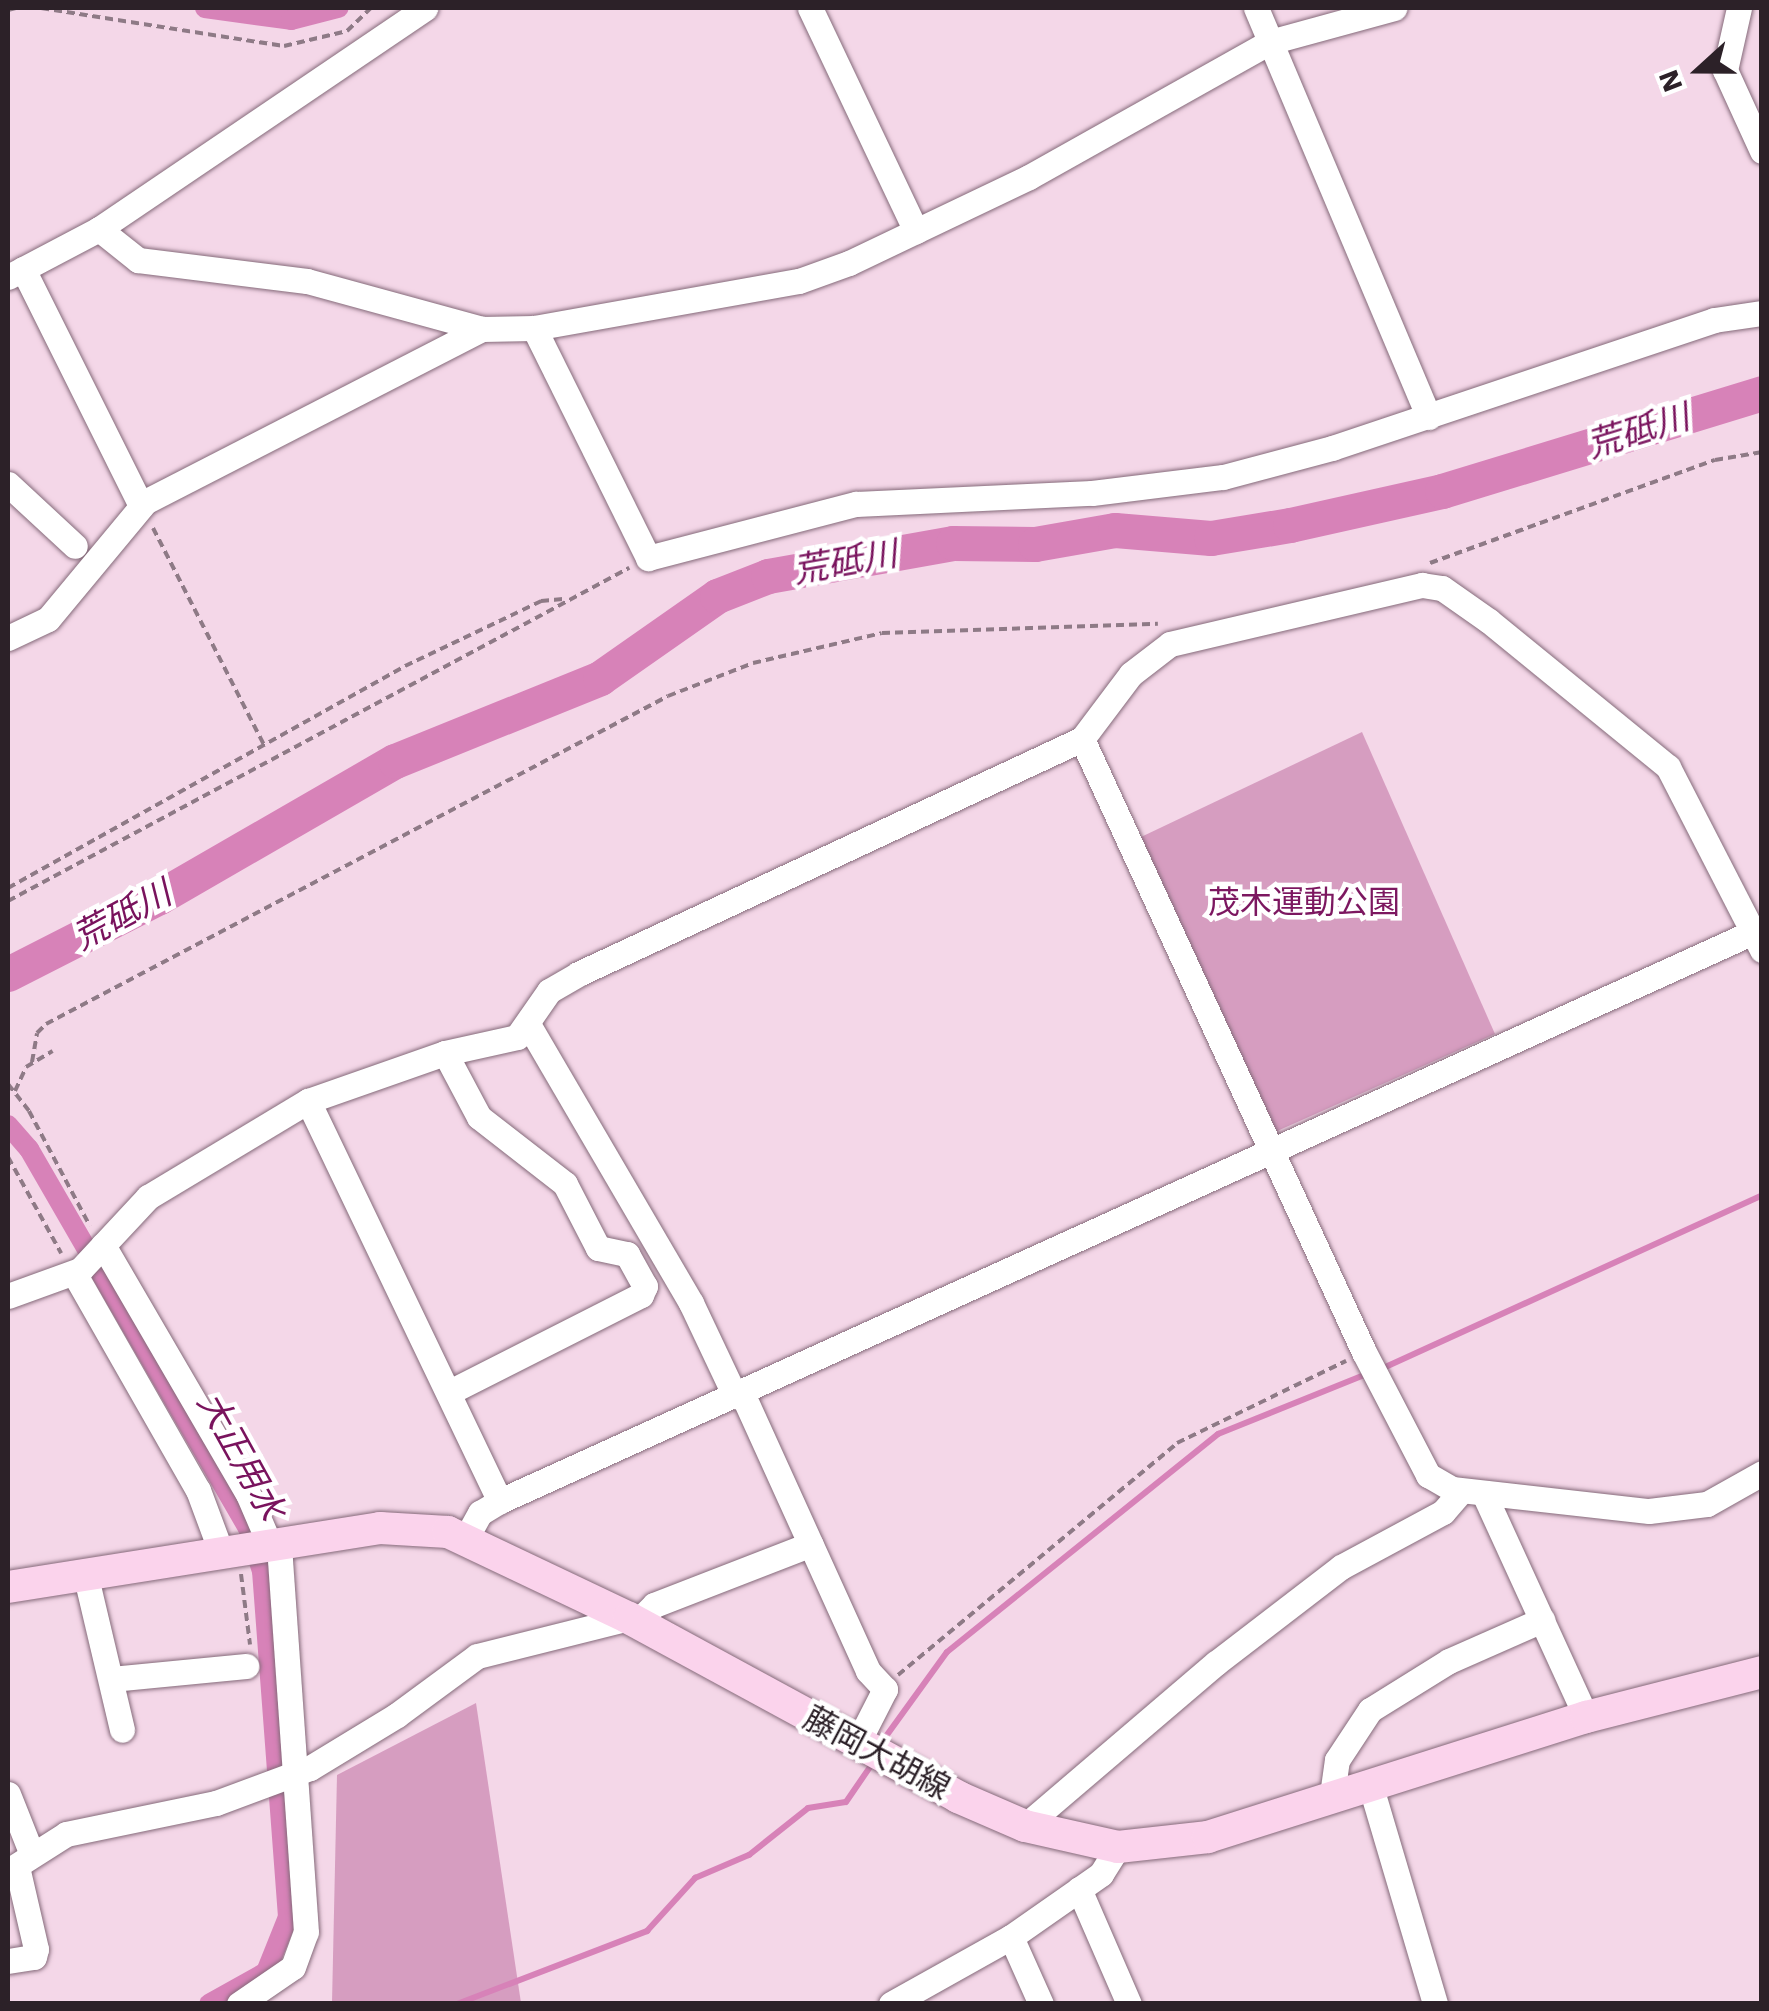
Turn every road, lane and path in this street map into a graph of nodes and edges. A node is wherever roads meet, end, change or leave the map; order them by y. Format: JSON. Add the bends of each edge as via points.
{"nodes":[{"id":1,"x":16,"y":8,"type":"edge"},
{"id":2,"x":41,"y":8,"type":"edge"},
{"id":3,"x":371,"y":8,"type":"edge"},
{"id":4,"x":425,"y":8,"type":"edge"},
{"id":5,"x":810,"y":8,"type":"edge"},
{"id":6,"x":1256,"y":8,"type":"edge"},
{"id":7,"x":1394,"y":8,"type":"edge"},
{"id":8,"x":1739,"y":8,"type":"edge"},
{"id":9,"x":8,"y":10,"type":"edge"},
{"id":10,"x":1270,"y":42,"type":"junction"},
{"id":11,"x":1762,"y":151,"type":"edge"},
{"id":12,"x":100,"y":228,"type":"junction"},
{"id":13,"x":916,"y":231,"type":"junction"},
{"id":14,"x":15,"y":273,"type":"edge"},
{"id":15,"x":1762,"y":313,"type":"edge"},
{"id":16,"x":534,"y":328,"type":"junction"},
{"id":17,"x":482,"y":329,"type":"junction"},
{"id":18,"x":1429,"y":417,"type":"junction"},
{"id":19,"x":1762,"y":452,"type":"edge"},
{"id":20,"x":8,"y":484,"type":"edge"},
{"id":21,"x":141,"y":506,"type":"junction"},
{"id":22,"x":76,"y":546,"type":"dead end"},
{"id":23,"x":648,"y":558,"type":"junction"},
{"id":24,"x":1414,"y":569,"type":"dead end"},
{"id":25,"x":568,"y":599,"type":"junction"},
{"id":26,"x":1162,"y":624,"type":"dead end"},
{"id":27,"x":8,"y":638,"type":"edge"},
{"id":28,"x":1082,"y":740,"type":"junction"},
{"id":29,"x":264,"y":745,"type":"junction"},
{"id":30,"x":8,"y":888,"type":"edge"},
{"id":31,"x":8,"y":902,"type":"edge"},
{"id":32,"x":1758,"y":937,"type":"edge"},
{"id":33,"x":528,"y":1024,"type":"junction"},
{"id":34,"x":53,"y":1051,"type":"dead end"},
{"id":35,"x":445,"y":1053,"type":"junction"},
{"id":36,"x":32,"y":1062,"type":"junction"},
{"id":37,"x":8,"y":1084,"type":"edge"},
{"id":38,"x":14,"y":1092,"type":"junction"},
{"id":39,"x":308,"y":1101,"type":"junction"},
{"id":40,"x":1272,"y":1150,"type":"junction"},
{"id":41,"x":8,"y":1156,"type":"edge"},
{"id":42,"x":89,"y":1260,"type":"junction"},
{"id":43,"x":8,"y":1296,"type":"edge"},
{"id":44,"x":1364,"y":1352,"type":"junction"},
{"id":45,"x":448,"y":1394,"type":"junction"},
{"id":46,"x":738,"y":1395,"type":"junction"},
{"id":47,"x":1762,"y":1473,"type":"edge"},
{"id":48,"x":1473,"y":1492,"type":"junction"},
{"id":49,"x":500,"y":1501,"type":"junction"},
{"id":50,"x":466,"y":1538,"type":"junction"},
{"id":51,"x":811,"y":1544,"type":"junction"},
{"id":52,"x":252,"y":1547,"type":"junction"},
{"id":53,"x":85,"y":1574,"type":"junction"},
{"id":54,"x":8,"y":1588,"type":"edge"},
{"id":55,"x":633,"y":1620,"type":"junction"},
{"id":56,"x":1542,"y":1620,"type":"junction"},
{"id":57,"x":246,"y":1666,"type":"joint"},
{"id":58,"x":1762,"y":1672,"type":"edge"},
{"id":59,"x":111,"y":1679,"type":"junction"},
{"id":60,"x":885,"y":1689,"type":"junction"},
{"id":61,"x":1586,"y":1717,"type":"junction"},
{"id":62,"x":122,"y":1730,"type":"dead end"},
{"id":63,"x":857,"y":1744,"type":"junction"},
{"id":64,"x":295,"y":1773,"type":"junction"},
{"id":65,"x":1370,"y":1784,"type":"junction"},
{"id":66,"x":8,"y":1794,"type":"edge"},
{"id":67,"x":1332,"y":1794,"type":"junction"},
{"id":68,"x":1024,"y":1826,"type":"junction"},
{"id":69,"x":1118,"y":1847,"type":"junction"},
{"id":70,"x":19,"y":1863,"type":"edge"},
{"id":71,"x":1079,"y":1889,"type":"junction"},
{"id":72,"x":1011,"y":1937,"type":"junction"},
{"id":73,"x":8,"y":1961,"type":"edge"},
{"id":74,"x":239,"y":2004,"type":"edge"},
{"id":75,"x":891,"y":2004,"type":"edge"},
{"id":76,"x":1041,"y":2004,"type":"edge"},
{"id":77,"x":1129,"y":2004,"type":"edge"},
{"id":78,"x":1434,"y":2004,"type":"edge"}],
"edges":[{"from":1,"to":9,"type":"path"},
{"from":2,"to":3,"type":"path","via":[[284,46],[348,30]]},
{"from":4,"to":12,"type":"street"},
{"from":5,"to":13,"type":"street"},
{"from":6,"to":10,"type":"street"},
{"from":7,"to":10,"type":"street"},
{"from":8,"to":11,"type":"street","via":[[1725,70]]},
{"from":10,"to":13,"type":"street","via":[[1029,178]]},
{"from":10,"to":18,"type":"street"},
{"from":12,"to":14,"type":"street"},
{"from":12,"to":17,"type":"street","via":[[138,260],[307,281]]},
{"from":13,"to":16,"type":"street","via":[[800,281]]},
{"from":14,"to":21,"type":"street"},
{"from":15,"to":18,"type":"street","via":[[1714,320]]},
{"from":16,"to":17,"type":"street"},
{"from":16,"to":23,"type":"street"},
{"from":17,"to":21,"type":"street"},
{"from":18,"to":23,"type":"street","via":[[1223,476],[1092,493],[856,504]]},
{"from":19,"to":24,"type":"path","via":[[1716,460]]},
{"from":20,"to":22,"type":"street"},
{"from":21,"to":27,"type":"street","via":[[48,619]]},
{"from":21,"to":29,"type":"path"},
{"from":23,"to":25,"type":"path"},
{"from":25,"to":29,"type":"path","via":[[541,601],[422,658]]},
{"from":25,"to":31,"type":"path"},
{"from":26,"to":36,"type":"path","via":[[882,632],[770,658],[668,696],[46,1024],[37,1033]]},
{"from":28,"to":32,"type":"street","via":[[1132,674],[1170,644],[1422,585],[1442,588],[1668,767]]},
{"from":28,"to":33,"type":"street","via":[[578,974],[549,991]]},
{"from":28,"to":40,"type":"street"},
{"from":29,"to":30,"type":"path"},
{"from":32,"to":40,"type":"street"},
{"from":33,"to":35,"type":"street","via":[[516,1036]]},
{"from":33,"to":46,"type":"street"},
{"from":34,"to":36,"type":"path"},
{"from":35,"to":39,"type":"street"},
{"from":35,"to":45,"type":"street","via":[[479,1117],[565,1184],[598,1248],[627,1254],[645,1286],[641,1295]]},
{"from":36,"to":38,"type":"path"},
{"from":37,"to":38,"type":"path"},
{"from":38,"to":42,"type":"path"},
{"from":39,"to":42,"type":"street","via":[[148,1197]]},
{"from":39,"to":45,"type":"street"},
{"from":40,"to":44,"type":"street"},
{"from":40,"to":46,"type":"street"},
{"from":41,"to":42,"type":"path"},
{"from":42,"to":43,"type":"street"},
{"from":42,"to":52,"type":"street","via":[[205,1504]]},
{"from":42,"to":52,"type":"street","via":[[248,1494]]},
{"from":44,"to":48,"type":"street","via":[[1428,1475]]},
{"from":44,"to":60,"type":"path","via":[[1177,1442],[918,1654]]},
{"from":45,"to":49,"type":"street"},
{"from":46,"to":49,"type":"street"},
{"from":46,"to":51,"type":"street"},
{"from":47,"to":48,"type":"street","via":[[1734,1492],[1679,1510]]},
{"from":48,"to":56,"type":"street"},
{"from":48,"to":68,"type":"street","via":[[1341,1567]]},
{"from":49,"to":50,"type":"street","via":[[480,1514]]},
{"from":50,"to":52,"type":"main road","name":"藤岡大胡線","via":[[397,1526]]},
{"from":50,"to":55,"type":"main road","name":"藤岡大胡線"},
{"from":51,"to":55,"type":"street","via":[[654,1605]]},
{"from":51,"to":60,"type":"street","via":[[868,1670]]},
{"from":52,"to":53,"type":"main road","name":"藤岡大胡線"},
{"from":52,"to":57,"type":"path"},
{"from":52,"to":64,"type":"street"},
{"from":53,"to":54,"type":"main road","name":"藤岡大胡線"},
{"from":53,"to":59,"type":"street"},
{"from":55,"to":63,"type":"main road","name":"藤岡大胡線"},
{"from":55,"to":64,"type":"street","via":[[477,1656],[398,1715]]},
{"from":56,"to":61,"type":"street"},
{"from":56,"to":67,"type":"street","via":[[1450,1661],[1370,1710],[1337,1760]]},
{"from":57,"to":59,"type":"street"},
{"from":58,"to":61,"type":"main road","name":"藤岡大胡線"},
{"from":59,"to":62,"type":"street"},
{"from":60,"to":63,"type":"street"},
{"from":61,"to":65,"type":"main road","name":"藤岡大胡線"},
{"from":63,"to":68,"type":"main road","name":"藤岡大胡線"},
{"from":64,"to":70,"type":"street","via":[[216,1803],[66,1834]]},
{"from":64,"to":74,"type":"street","via":[[306,1932],[294,1966]]},
{"from":65,"to":67,"type":"main road","name":"藤岡大胡線"},
{"from":65,"to":78,"type":"street"},
{"from":66,"to":70,"type":"street"},
{"from":67,"to":69,"type":"main road","name":"藤岡大胡線","via":[[1208,1837]]},
{"from":68,"to":69,"type":"main road","name":"藤岡大胡線"},
{"from":69,"to":71,"type":"street","via":[[1100,1874]]},
{"from":70,"to":73,"type":"street","via":[[36,1949],[34,1956]]},
{"from":71,"to":72,"type":"street"},
{"from":71,"to":77,"type":"street"},
{"from":72,"to":75,"type":"street"},
{"from":72,"to":76,"type":"street"}]}
